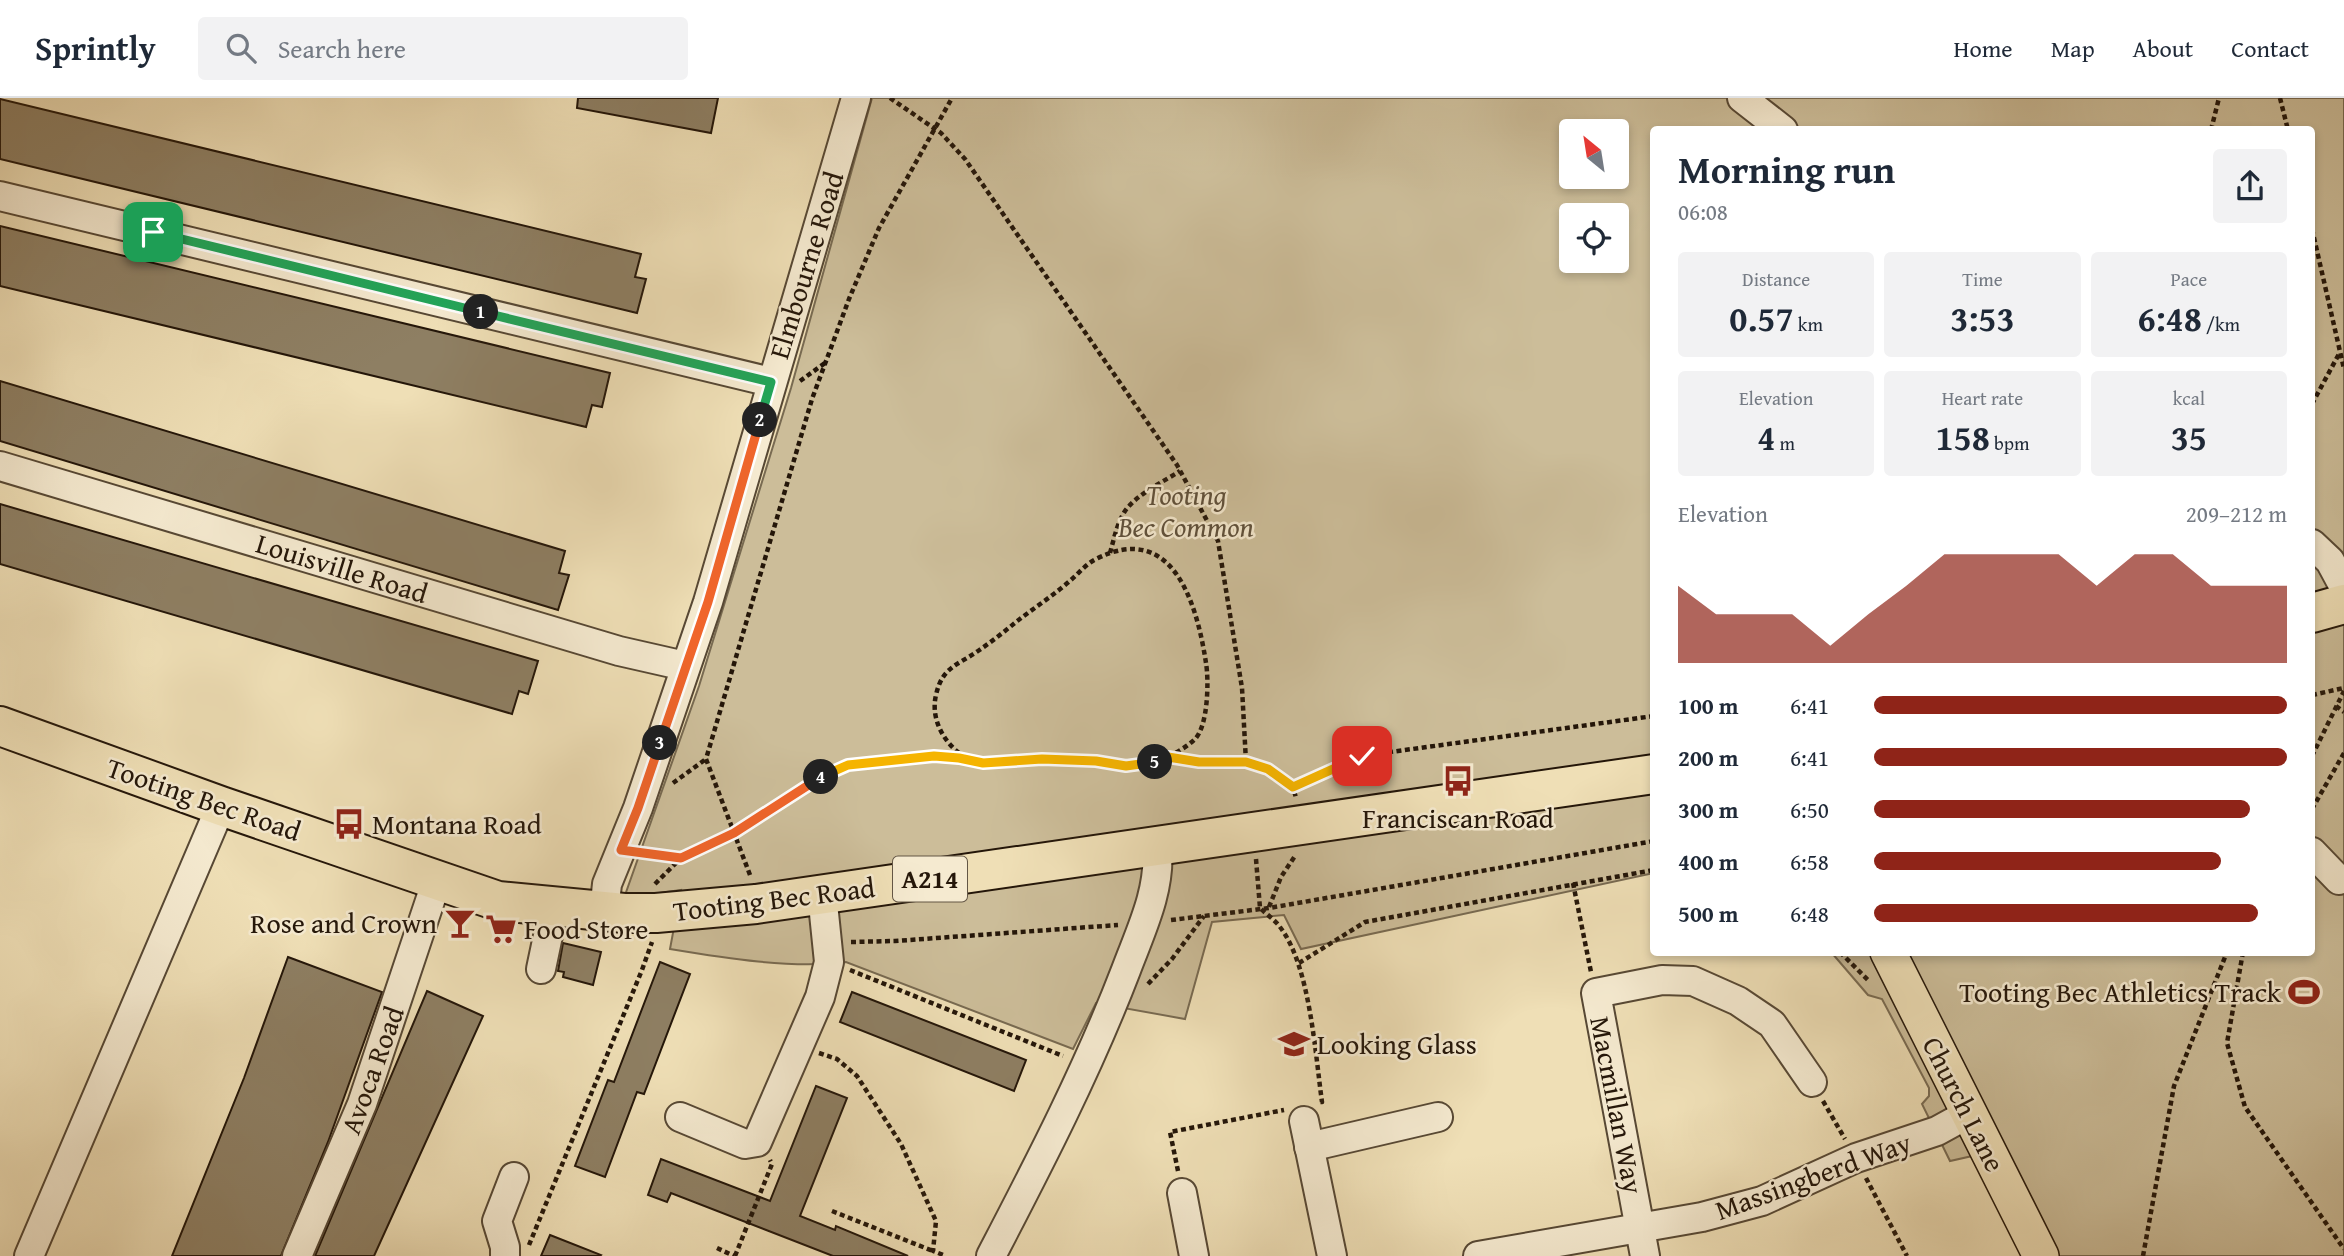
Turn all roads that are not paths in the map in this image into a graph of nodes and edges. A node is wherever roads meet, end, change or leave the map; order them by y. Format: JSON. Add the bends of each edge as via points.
{"nodes":[{"id":1,"x":856,"y":98,"type":"edge"},
{"id":2,"x":1742,"y":98,"type":"edge"},
{"id":3,"x":1778,"y":126,"type":"edge"},
{"id":4,"x":0,"y":196,"type":"edge"},
{"id":5,"x":781,"y":385,"type":"junction"},
{"id":6,"x":0,"y":466,"type":"edge"},
{"id":7,"x":2315,"y":547,"type":"edge"},
{"id":8,"x":2344,"y":587,"type":"edge"},
{"id":9,"x":2344,"y":604,"type":"edge"},
{"id":10,"x":2315,"y":612,"type":"edge"},
{"id":11,"x":685,"y":666,"type":"junction"},
{"id":12,"x":2,"y":735,"type":"edge"},
{"id":13,"x":1650,"y":775,"type":"edge"},
{"id":14,"x":221,"y":806,"type":"junction"},
{"id":15,"x":1157,"y":847,"type":"junction"},
{"id":16,"x":2315,"y":855,"type":"edge"},
{"id":17,"x":437,"y":880,"type":"junction"},
{"id":18,"x":2339,"y":880,"type":"dead end"},
{"id":19,"x":821,"y":894,"type":"junction"},
{"id":20,"x":554,"y":907,"type":"junction"},
{"id":21,"x":604,"y":912,"type":"junction"},
{"id":22,"x":1890,"y":956,"type":"edge"},
{"id":23,"x":541,"y":969,"type":"dead end"},
{"id":24,"x":1812,"y":1082,"type":"road end"},
{"id":25,"x":1968,"y":1114,"type":"junction"},
{"id":26,"x":680,"y":1117,"type":"dead end"},
{"id":27,"x":1438,"y":1117,"type":"dead end"},
{"id":28,"x":514,"y":1177,"type":"dead end"},
{"id":29,"x":1182,"y":1193,"type":"road end"},
{"id":30,"x":1641,"y":1227,"type":"junction"},
{"id":31,"x":516,"y":1252,"type":"edge"},
{"id":32,"x":29,"y":1256,"type":"edge"},
{"id":33,"x":297,"y":1256,"type":"edge"},
{"id":34,"x":991,"y":1256,"type":"edge"},
{"id":35,"x":1194,"y":1256,"type":"edge"},
{"id":36,"x":1332,"y":1256,"type":"edge"},
{"id":37,"x":1478,"y":1256,"type":"edge"},
{"id":38,"x":1645,"y":1256,"type":"edge"},
{"id":39,"x":2041,"y":1256,"type":"edge"}],
"edges":[{"from":1,"to":5,"type":"street","name":"Elmbourne Road"},
{"from":2,"to":3,"type":"street"},
{"from":4,"to":5,"type":"street"},
{"from":5,"to":11,"type":"street","name":"Elmbourne Road"},
{"from":6,"to":11,"type":"street","name":"Louisville Road","via":[[619,651]]},
{"from":7,"to":8,"type":"street","via":[[2330,561]]},
{"from":9,"to":10,"type":"highway"},
{"from":11,"to":21,"type":"street","name":"Elmbourne Road","via":[[638,808],[607,884]]},
{"from":12,"to":14,"type":"highway","name":"Tooting Bec Road","number":"A214"},
{"from":13,"to":15,"type":"highway","name":"Tooting Bec Road","number":"A214"},
{"from":14,"to":17,"type":"highway","name":"Tooting Bec Road","number":"A214"},
{"from":14,"to":32,"type":"street"},
{"from":15,"to":19,"type":"highway","name":"Tooting Bec Road","number":"A214"},
{"from":15,"to":34,"type":"street","via":[[1154,891],[1116,996],[1064,1117]]},
{"from":16,"to":18,"type":"street"},
{"from":17,"to":20,"type":"highway","name":"Tooting Bec Road","number":"A214","via":[[498,901]]},
{"from":17,"to":33,"type":"street","name":"Avoca Road","via":[[362,1104]]},
{"from":19,"to":21,"type":"highway","name":"Tooting Bec Road","number":"A214","via":[[656,913]]},
{"from":19,"to":26,"type":"street","via":[[838,952],[757,1142],[745,1144]]},
{"from":20,"to":21,"type":"highway","name":"Tooting Bec Road","number":"A214"},
{"from":20,"to":23,"type":"street"},
{"from":22,"to":25,"type":"main road","name":"Church Lane"},
{"from":24,"to":30,"type":"street","name":"Macmillan Way","via":[[1772,1024],[1738,1001],[1693,981],[1662,980],[1596,993]]},
{"from":25,"to":30,"type":"street","name":"Massingberd Way","via":[[1937,1131],[1856,1158],[1762,1202]]},
{"from":25,"to":39,"type":"main road","name":"Church Lane"},
{"from":27,"to":36,"type":"street","via":[[1303,1120]]},
{"from":28,"to":31,"type":"street","via":[[497,1221],[505,1247]]},
{"from":29,"to":35,"type":"street"},
{"from":30,"to":37,"type":"street","name":"Macmillan Way"},
{"from":30,"to":38,"type":"street"}]}
